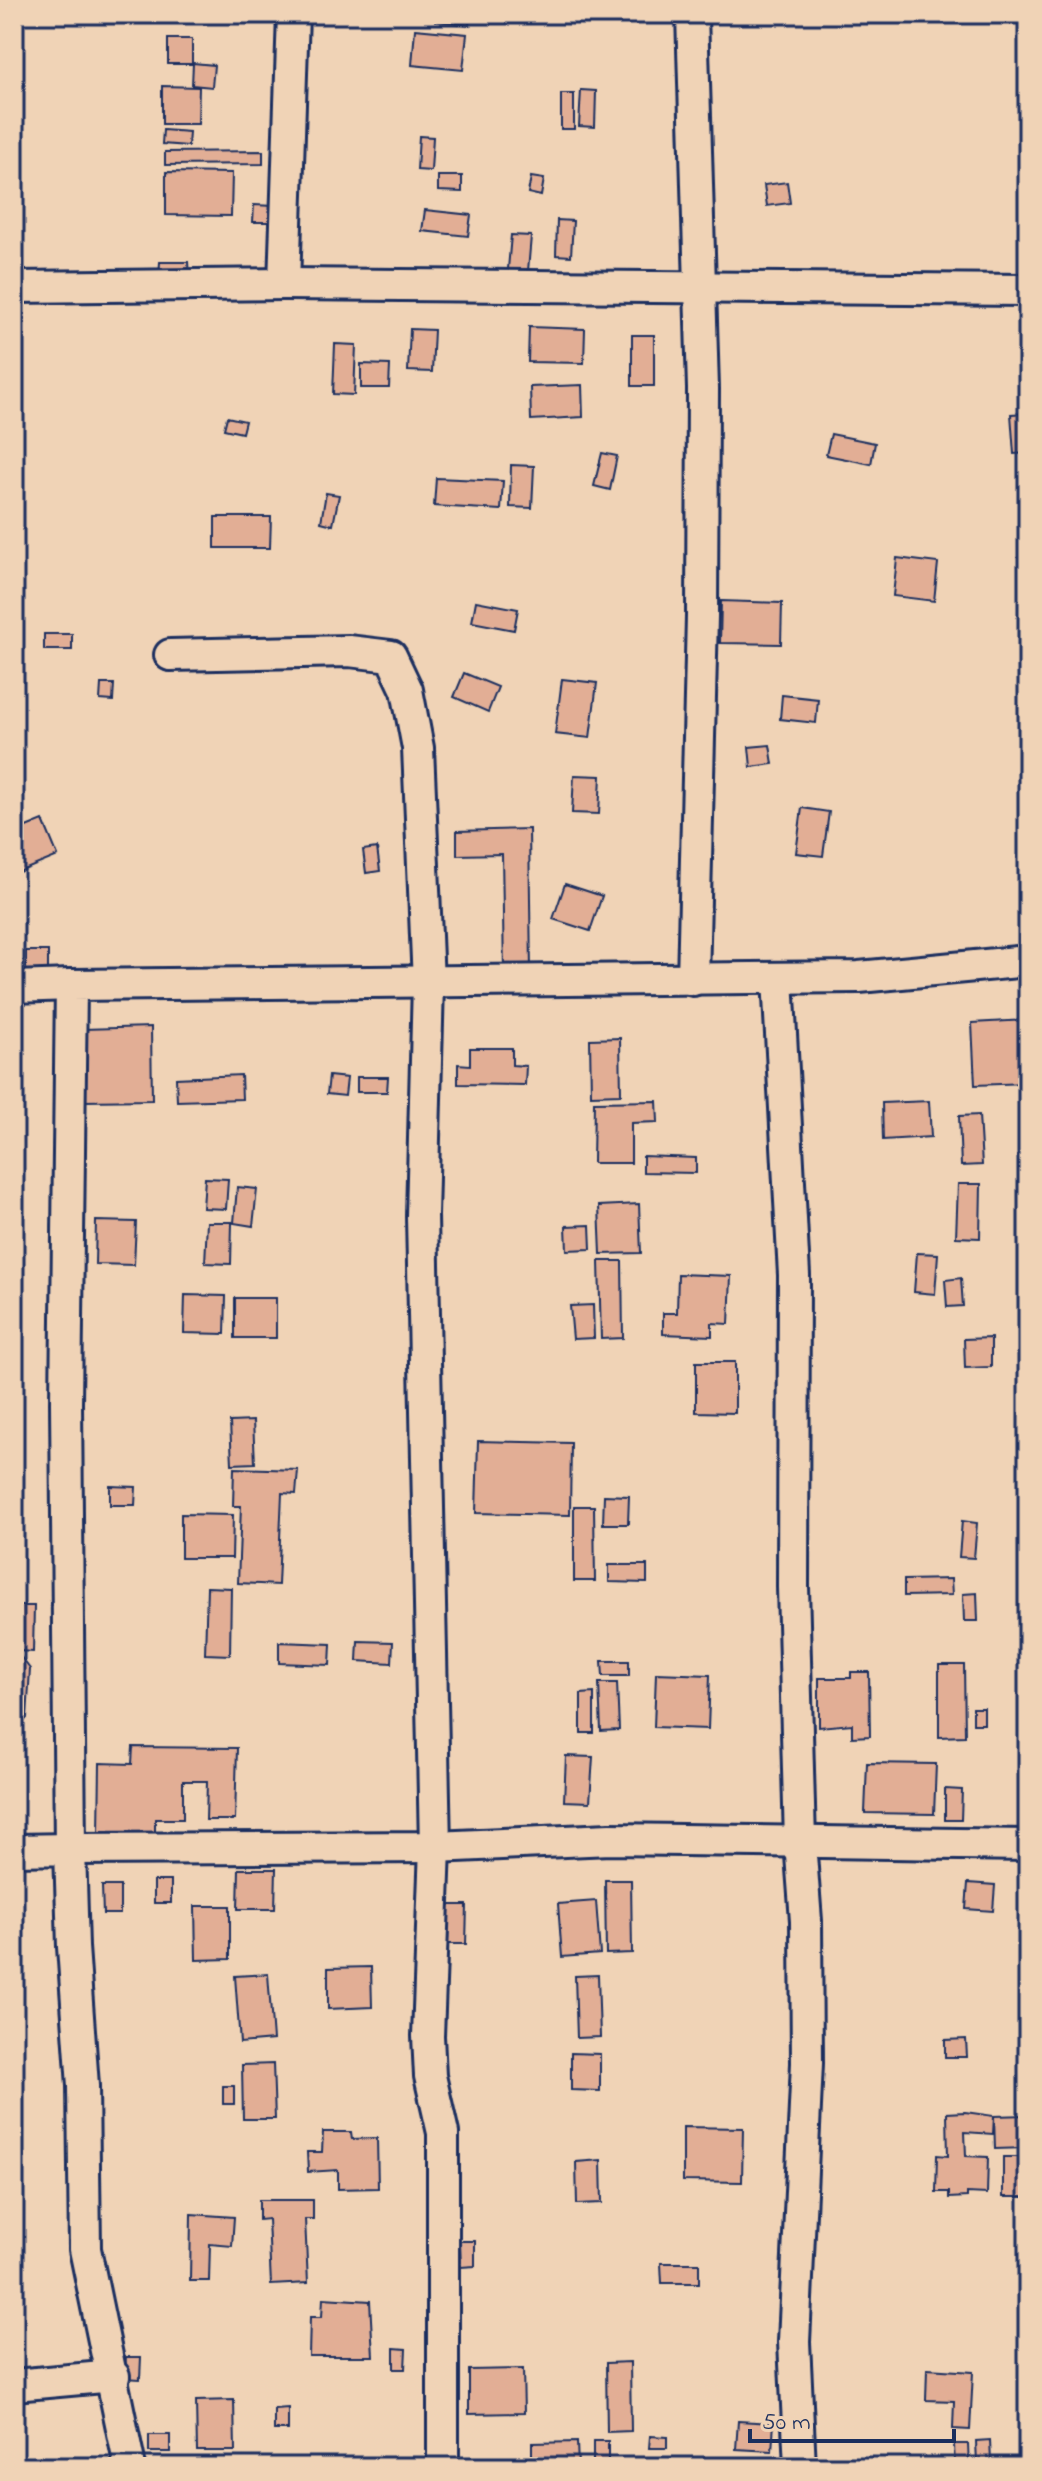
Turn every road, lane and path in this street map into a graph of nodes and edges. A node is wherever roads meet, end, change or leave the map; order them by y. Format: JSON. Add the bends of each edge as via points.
{"nodes":[{"id":1,"x":293,"y":14,"type":"edge"},
{"id":2,"x":692,"y":14,"type":"edge"},
{"id":3,"x":284,"y":284,"type":"junction"},
{"id":4,"x":14,"y":287,"type":"edge"},
{"id":5,"x":697,"y":287,"type":"junction"},
{"id":6,"x":1028,"y":290,"type":"edge"},
{"id":7,"x":170,"y":655,"type":"dead end"},
{"id":8,"x":1028,"y":961,"type":"edge"},
{"id":9,"x":778,"y":978,"type":"junction"},
{"id":10,"x":693,"y":980,"type":"junction"},
{"id":11,"x":428,"y":983,"type":"junction"},
{"id":12,"x":71,"y":985,"type":"junction"},
{"id":13,"x":14,"y":987,"type":"edge"},
{"id":14,"x":800,"y":1842,"type":"junction"},
{"id":15,"x":1028,"y":1845,"type":"edge"},
{"id":16,"x":435,"y":1847,"type":"junction"},
{"id":17,"x":70,"y":1849,"type":"junction"},
{"id":18,"x":14,"y":1850,"type":"edge"},
{"id":19,"x":114,"y":2376,"type":"junction"},
{"id":20,"x":14,"y":2385,"type":"edge"},
{"id":21,"x":130,"y":2467,"type":"edge"},
{"id":22,"x":443,"y":2467,"type":"edge"},
{"id":23,"x":800,"y":2467,"type":"edge"}],
"edges":[{"from":1,"to":3,"type":"street"},
{"from":2,"to":5,"type":"street"},
{"from":3,"to":4,"type":"street"},
{"from":3,"to":5,"type":"street"},
{"from":5,"to":6,"type":"street"},
{"from":5,"to":10,"type":"street","via":[[703,389],[702,616]]},
{"from":7,"to":11,"type":"street","via":[[349,651],[391,656],[407,690],[418,748]]},
{"from":8,"to":9,"type":"street","via":[[859,977]]},
{"from":9,"to":10,"type":"street"},
{"from":9,"to":14,"type":"street","via":[[794,1275],[793,1587]]},
{"from":10,"to":11,"type":"street"},
{"from":11,"to":12,"type":"street"},
{"from":11,"to":16,"type":"street","via":[[422,1216]]},
{"from":12,"to":13,"type":"street"},
{"from":12,"to":17,"type":"street","via":[[66,1403]]},
{"from":14,"to":15,"type":"street"},
{"from":14,"to":16,"type":"street","via":[[610,1839]]},
{"from":14,"to":23,"type":"street","via":[[807,2063],[794,2342]]},
{"from":16,"to":17,"type":"street"},
{"from":16,"to":22,"type":"street","via":[[428,2036],[430,2076],[443,2133]]},
{"from":17,"to":18,"type":"street"},
{"from":17,"to":19,"type":"street","via":[[83,2086],[85,2249]]},
{"from":19,"to":20,"type":"street"},
{"from":19,"to":21,"type":"street"}]}
